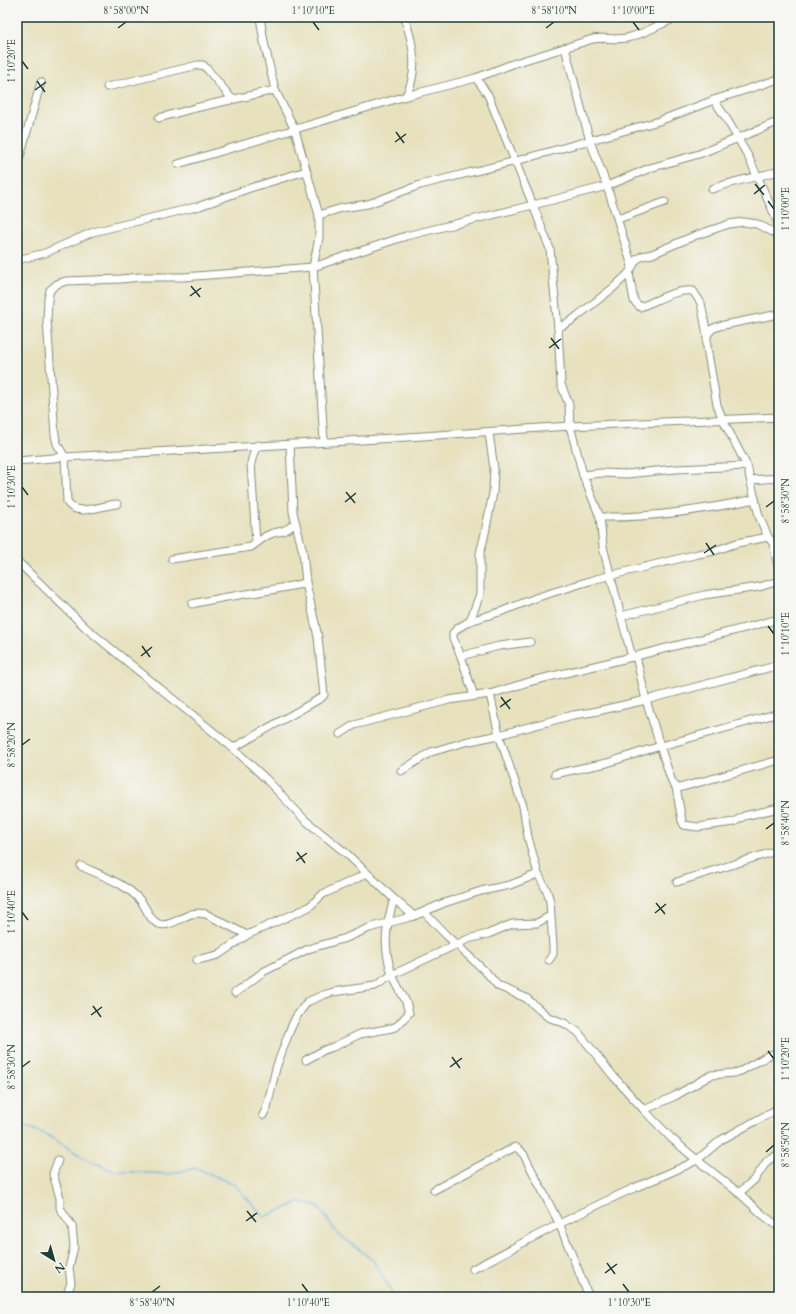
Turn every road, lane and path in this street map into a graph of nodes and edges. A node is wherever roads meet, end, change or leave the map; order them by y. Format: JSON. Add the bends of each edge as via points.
{"nodes":[{"id":1,"x":260,"y":17,"type":"edge"},
{"id":2,"x":404,"y":17,"type":"edge"},
{"id":3,"x":679,"y":17,"type":"edge"},
{"id":4,"x":565,"y":48,"type":"junction"},
{"id":5,"x":476,"y":78,"type":"junction"},
{"id":6,"x":779,"y":79,"type":"edge"},
{"id":7,"x":41,"y":82,"type":"dead end"},
{"id":8,"x":107,"y":87,"type":"dead end"},
{"id":9,"x":275,"y":90,"type":"junction"},
{"id":10,"x":406,"y":96,"type":"junction"},
{"id":11,"x":232,"y":100,"type":"junction"},
{"id":12,"x":714,"y":100,"type":"junction"},
{"id":13,"x":159,"y":118,"type":"dead end"},
{"id":14,"x":775,"y":123,"type":"dead end"},
{"id":15,"x":295,"y":130,"type":"junction"},
{"id":16,"x":737,"y":139,"type":"junction"},
{"id":17,"x":590,"y":141,"type":"junction"},
{"id":18,"x":516,"y":161,"type":"junction"},
{"id":19,"x":178,"y":164,"type":"dead end"},
{"id":20,"x":17,"y":167,"type":"edge"},
{"id":21,"x":306,"y":171,"type":"junction"},
{"id":22,"x":779,"y":171,"type":"edge"},
{"id":23,"x":758,"y":177,"type":"junction"},
{"id":24,"x":607,"y":186,"type":"junction"},
{"id":25,"x":712,"y":189,"type":"dead end"},
{"id":26,"x":665,"y":202,"type":"dead end"},
{"id":27,"x":533,"y":205,"type":"junction"},
{"id":28,"x":319,"y":215,"type":"junction"},
{"id":29,"x":618,"y":219,"type":"junction"},
{"id":30,"x":779,"y":232,"type":"edge"},
{"id":31,"x":779,"y":235,"type":"edge"},
{"id":32,"x":17,"y":260,"type":"edge"},
{"id":33,"x":313,"y":267,"type":"junction"},
{"id":34,"x":630,"y":270,"type":"junction"},
{"id":35,"x":779,"y":314,"type":"edge"},
{"id":36,"x":558,"y":328,"type":"junction"},
{"id":37,"x":707,"y":335,"type":"junction"},
{"id":38,"x":779,"y":417,"type":"edge"},
{"id":39,"x":723,"y":420,"type":"junction"},
{"id":40,"x":570,"y":426,"type":"junction"},
{"id":41,"x":489,"y":433,"type":"junction"},
{"id":42,"x":324,"y":442,"type":"junction"},
{"id":43,"x":290,"y":444,"type":"junction"},
{"id":44,"x":258,"y":445,"type":"junction"},
{"id":45,"x":65,"y":457,"type":"junction"},
{"id":46,"x":17,"y":461,"type":"edge"},
{"id":47,"x":747,"y":466,"type":"junction"},
{"id":48,"x":583,"y":475,"type":"junction"},
{"id":49,"x":779,"y":478,"type":"edge"},
{"id":50,"x":751,"y":480,"type":"junction"},
{"id":51,"x":755,"y":499,"type":"junction"},
{"id":52,"x":117,"y":504,"type":"dead end"},
{"id":53,"x":600,"y":517,"type":"junction"},
{"id":54,"x":295,"y":523,"type":"junction"},
{"id":55,"x":768,"y":537,"type":"junction"},
{"id":56,"x":256,"y":544,"type":"junction"},
{"id":57,"x":172,"y":559,"type":"dead end"},
{"id":58,"x":17,"y":561,"type":"edge"},
{"id":59,"x":779,"y":571,"type":"edge"},
{"id":60,"x":611,"y":575,"type":"junction"},
{"id":61,"x":779,"y":581,"type":"edge"},
{"id":62,"x":306,"y":583,"type":"junction"},
{"id":63,"x":192,"y":604,"type":"dead end"},
{"id":64,"x":621,"y":616,"type":"junction"},
{"id":65,"x":779,"y":619,"type":"edge"},
{"id":66,"x":470,"y":622,"type":"junction"},
{"id":67,"x":530,"y":642,"type":"dead end"},
{"id":68,"x":461,"y":656,"type":"junction"},
{"id":69,"x":634,"y":657,"type":"junction"},
{"id":70,"x":779,"y":665,"type":"edge"},
{"id":71,"x":490,"y":694,"type":"junction"},
{"id":72,"x":474,"y":696,"type":"junction"},
{"id":73,"x":646,"y":700,"type":"junction"},
{"id":74,"x":779,"y":713,"type":"edge"},
{"id":75,"x":340,"y":734,"type":"dead end"},
{"id":76,"x":499,"y":735,"type":"junction"},
{"id":77,"x":661,"y":746,"type":"junction"},
{"id":78,"x":233,"y":748,"type":"junction"},
{"id":79,"x":779,"y":760,"type":"edge"},
{"id":80,"x":401,"y":771,"type":"dead end"},
{"id":81,"x":555,"y":774,"type":"dead end"},
{"id":82,"x":676,"y":787,"type":"junction"},
{"id":83,"x":779,"y":808,"type":"edge"},
{"id":84,"x":779,"y":850,"type":"edge"},
{"id":85,"x":81,"y":866,"type":"dead end"},
{"id":86,"x":367,"y":873,"type":"junction"},
{"id":87,"x":538,"y":874,"type":"junction"},
{"id":88,"x":678,"y":882,"type":"dead end"},
{"id":89,"x":394,"y":899,"type":"junction"},
{"id":90,"x":424,"y":912,"type":"junction"},
{"id":91,"x":414,"y":916,"type":"junction"},
{"id":92,"x":550,"y":916,"type":"junction"},
{"id":93,"x":387,"y":923,"type":"junction"},
{"id":94,"x":246,"y":935,"type":"junction"},
{"id":95,"x":456,"y":945,"type":"junction"},
{"id":96,"x":197,"y":960,"type":"dead end"},
{"id":97,"x":549,"y":960,"type":"dead end"},
{"id":98,"x":392,"y":975,"type":"junction"},
{"id":99,"x":235,"y":993,"type":"dead end"},
{"id":100,"x":779,"y":1052,"type":"edge"},
{"id":101,"x":306,"y":1060,"type":"dead end"},
{"id":102,"x":779,"y":1108,"type":"edge"},
{"id":103,"x":644,"y":1110,"type":"junction"},
{"id":104,"x":263,"y":1115,"type":"dead end"},
{"id":105,"x":779,"y":1154,"type":"edge"},
{"id":106,"x":58,"y":1160,"type":"dead end"},
{"id":107,"x":697,"y":1160,"type":"junction"},
{"id":108,"x":434,"y":1190,"type":"dead end"},
{"id":109,"x":739,"y":1193,"type":"junction"},
{"id":110,"x":559,"y":1223,"type":"junction"},
{"id":111,"x":779,"y":1227,"type":"edge"},
{"id":112,"x":473,"y":1269,"type":"dead end"},
{"id":113,"x":66,"y":1297,"type":"edge"},
{"id":114,"x":589,"y":1297,"type":"edge"}],
"edges":[{"from":1,"to":9,"type":"street"},
{"from":2,"to":10,"type":"street","via":[[412,42],[413,58],[413,78]]},
{"from":3,"to":4,"type":"street","via":[[628,38],[602,37]]},
{"from":4,"to":5,"type":"street"},
{"from":4,"to":17,"type":"street"},
{"from":5,"to":10,"type":"street"},
{"from":5,"to":18,"type":"street","via":[[488,94]]},
{"from":6,"to":12,"type":"street"},
{"from":7,"to":20,"type":"street"},
{"from":8,"to":11,"type":"street","via":[[198,65],[208,70]]},
{"from":9,"to":11,"type":"street"},
{"from":9,"to":15,"type":"street"},
{"from":10,"to":15,"type":"street"},
{"from":11,"to":13,"type":"street"},
{"from":12,"to":16,"type":"street"},
{"from":12,"to":17,"type":"street","via":[[659,121]]},
{"from":14,"to":16,"type":"street"},
{"from":15,"to":19,"type":"street"},
{"from":15,"to":21,"type":"street"},
{"from":16,"to":23,"type":"street"},
{"from":16,"to":24,"type":"street","via":[[693,156],[650,168]]},
{"from":17,"to":18,"type":"street"},
{"from":17,"to":24,"type":"street"},
{"from":18,"to":27,"type":"street"},
{"from":18,"to":28,"type":"street","via":[[420,185],[368,204]]},
{"from":21,"to":28,"type":"street"},
{"from":21,"to":32,"type":"street","via":[[200,206],[92,232],[45,253]]},
{"from":22,"to":23,"type":"street"},
{"from":23,"to":25,"type":"street"},
{"from":23,"to":30,"type":"street","via":[[777,220]]},
{"from":24,"to":27,"type":"street"},
{"from":24,"to":29,"type":"street"},
{"from":26,"to":29,"type":"street"},
{"from":27,"to":33,"type":"street","via":[[406,236]]},
{"from":27,"to":36,"type":"street","via":[[550,249]]},
{"from":28,"to":33,"type":"street","via":[[319,238]]},
{"from":29,"to":34,"type":"street"},
{"from":31,"to":34,"type":"street","via":[[757,224],[729,224],[642,256]]},
{"from":33,"to":42,"type":"street"},
{"from":33,"to":45,"type":"street","via":[[66,281],[57,284],[50,290],[47,320],[55,435]]},
{"from":34,"to":36,"type":"street","via":[[614,288]]},
{"from":34,"to":37,"type":"street","via":[[634,301],[640,306],[669,294],[684,290],[693,291],[701,303]]},
{"from":35,"to":37,"type":"street","via":[[719,326]]},
{"from":36,"to":40,"type":"street","via":[[561,384],[569,405]]},
{"from":37,"to":39,"type":"street","via":[[717,405]]},
{"from":38,"to":39,"type":"street"},
{"from":39,"to":40,"type":"street"},
{"from":39,"to":47,"type":"street"},
{"from":40,"to":41,"type":"street"},
{"from":40,"to":48,"type":"street"},
{"from":41,"to":42,"type":"street"},
{"from":41,"to":66,"type":"street","via":[[494,469],[493,493],[480,553],[480,594]]},
{"from":42,"to":43,"type":"street"},
{"from":43,"to":44,"type":"street"},
{"from":43,"to":54,"type":"street"},
{"from":44,"to":45,"type":"street"},
{"from":44,"to":56,"type":"street","via":[[252,463]]},
{"from":45,"to":46,"type":"street"},
{"from":45,"to":52,"type":"street","via":[[67,502],[70,507],[76,510]]},
{"from":47,"to":48,"type":"street"},
{"from":47,"to":50,"type":"street"},
{"from":48,"to":53,"type":"street"},
{"from":49,"to":50,"type":"street"},
{"from":50,"to":51,"type":"street"},
{"from":51,"to":53,"type":"street","via":[[631,518]]},
{"from":51,"to":55,"type":"street"},
{"from":53,"to":60,"type":"street","via":[[603,548]]},
{"from":54,"to":56,"type":"street","via":[[283,531],[266,536]]},
{"from":54,"to":62,"type":"street","via":[[303,552]]},
{"from":55,"to":59,"type":"street","via":[[773,543]]},
{"from":55,"to":60,"type":"street"},
{"from":56,"to":57,"type":"street","via":[[242,549]]},
{"from":58,"to":78,"type":"street","via":[[86,628]]},
{"from":60,"to":64,"type":"street"},
{"from":60,"to":66,"type":"street","via":[[538,597]]},
{"from":61,"to":64,"type":"street","via":[[759,587],[721,591]]},
{"from":62,"to":63,"type":"street"},
{"from":62,"to":78,"type":"street","via":[[318,637],[324,695]]},
{"from":64,"to":69,"type":"street"},
{"from":65,"to":69,"type":"street"},
{"from":66,"to":68,"type":"street","via":[[453,633]]},
{"from":67,"to":68,"type":"street","via":[[498,646]]},
{"from":68,"to":72,"type":"street"},
{"from":69,"to":71,"type":"street","via":[[532,681]]},
{"from":69,"to":73,"type":"street"},
{"from":70,"to":73,"type":"street"},
{"from":71,"to":72,"type":"street"},
{"from":71,"to":76,"type":"street"},
{"from":72,"to":75,"type":"street","via":[[448,700],[354,725]]},
{"from":73,"to":76,"type":"street","via":[[573,715]]},
{"from":73,"to":77,"type":"street"},
{"from":74,"to":77,"type":"street"},
{"from":76,"to":80,"type":"street","via":[[431,752]]},
{"from":76,"to":87,"type":"street","via":[[523,806]]},
{"from":77,"to":81,"type":"street","via":[[607,763]]},
{"from":77,"to":82,"type":"street","via":[[672,782]]},
{"from":78,"to":86,"type":"street","via":[[305,820]]},
{"from":79,"to":82,"type":"street"},
{"from":82,"to":83,"type":"street","via":[[682,821],[688,826],[734,822],[744,816]]},
{"from":84,"to":88,"type":"street"},
{"from":85,"to":94,"type":"street","via":[[129,890],[159,924],[199,913],[206,914]]},
{"from":86,"to":89,"type":"street"},
{"from":86,"to":94,"type":"street","via":[[323,894],[309,907]]},
{"from":87,"to":90,"type":"street","via":[[510,885],[444,903]]},
{"from":87,"to":92,"type":"street","via":[[547,891]]},
{"from":89,"to":91,"type":"street"},
{"from":89,"to":93,"type":"street"},
{"from":90,"to":91,"type":"street"},
{"from":90,"to":95,"type":"street"},
{"from":91,"to":93,"type":"street"},
{"from":92,"to":95,"type":"street","via":[[537,923],[512,924]]},
{"from":92,"to":97,"type":"street","via":[[553,954]]},
{"from":93,"to":98,"type":"street","via":[[386,955]]},
{"from":93,"to":99,"type":"street","via":[[301,952],[263,972]]},
{"from":94,"to":96,"type":"street","via":[[218,955]]},
{"from":95,"to":98,"type":"street"},
{"from":95,"to":103,"type":"street","via":[[502,989],[526,998],[548,1017],[578,1032]]},
{"from":98,"to":101,"type":"street","via":[[408,1008],[408,1013],[396,1026],[360,1034]]},
{"from":98,"to":104,"type":"street","via":[[375,986],[333,992],[307,1002],[290,1030]]},
{"from":100,"to":103,"type":"street","via":[[741,1071],[716,1074]]},
{"from":102,"to":107,"type":"street","via":[[722,1140]]},
{"from":103,"to":107,"type":"street"},
{"from":105,"to":109,"type":"street","via":[[767,1161],[755,1179]]},
{"from":106,"to":113,"type":"street","via":[[53,1174],[60,1198],[60,1208],[72,1226],[74,1247],[69,1268],[71,1283]]},
{"from":107,"to":109,"type":"street"},
{"from":107,"to":110,"type":"street"},
{"from":108,"to":110,"type":"street","via":[[514,1147],[524,1155]]},
{"from":109,"to":111,"type":"street"},
{"from":110,"to":112,"type":"street"},
{"from":110,"to":114,"type":"street"}]}
